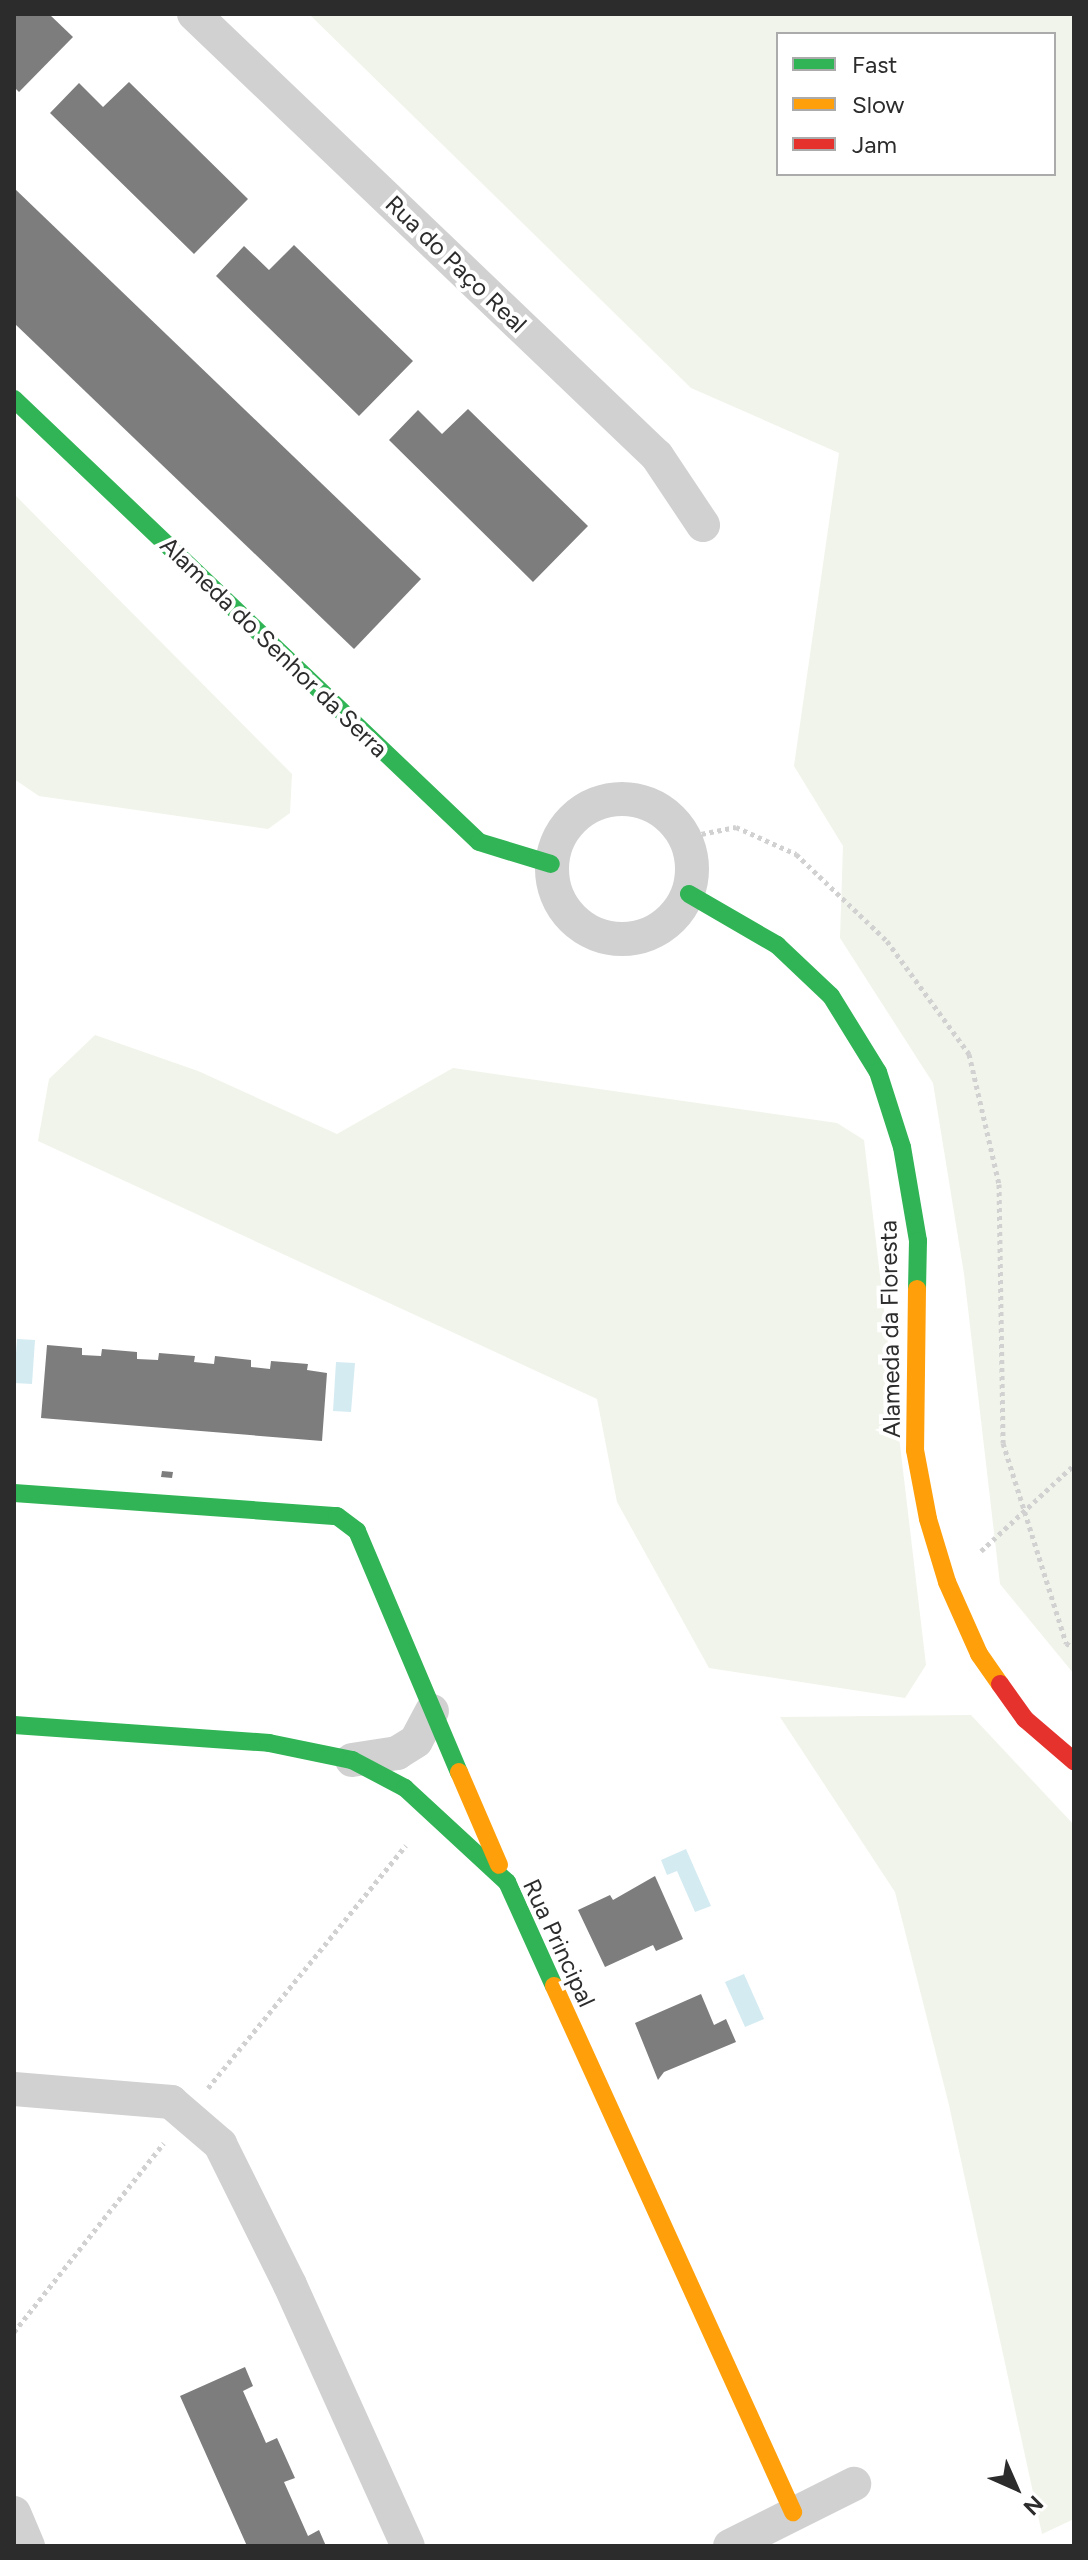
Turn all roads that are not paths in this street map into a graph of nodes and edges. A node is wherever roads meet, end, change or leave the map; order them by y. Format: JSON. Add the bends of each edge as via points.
{"nodes":[{"id":1,"x":194,"y":14,"type":"edge"},
{"id":2,"x":14,"y":399,"type":"edge"},
{"id":3,"x":703,"y":525,"type":"dead end"},
{"id":4,"x":551,"y":864,"type":"junction"},
{"id":5,"x":689,"y":894,"type":"junction"},
{"id":6,"x":14,"y":1493,"type":"edge"},
{"id":7,"x":432,"y":1711,"type":"junction"},
{"id":8,"x":14,"y":1725,"type":"edge"},
{"id":9,"x":352,"y":1760,"type":"junction"},
{"id":10,"x":1074,"y":1761,"type":"edge"},
{"id":11,"x":507,"y":1882,"type":"junction"},
{"id":12,"x":14,"y":2089,"type":"edge"},
{"id":13,"x":854,"y":2484,"type":"dead end"},
{"id":14,"x":793,"y":2512,"type":"junction"},
{"id":15,"x":14,"y":2513,"type":"edge"},
{"id":16,"x":28,"y":2546,"type":"edge"},
{"id":17,"x":408,"y":2546,"type":"edge"},
{"id":18,"x":730,"y":2546,"type":"edge"}],
"edges":[{"from":1,"to":3,"type":"street","name":"Rua do Paço Real","via":[[657,456]]},
{"from":2,"to":4,"type":"street","name":"Alameda do Senhor da Serra","via":[[479,842]]},
{"from":4,"to":5,"type":"street","via":[[555,893],[570,918],[593,934],[622,940],[650,934],[674,918]]},
{"from":4,"to":5,"type":"street","via":[[557,840],[572,819],[593,804],[618,797],[644,801],[668,815],[686,837],[693,865]]},
{"from":5,"to":10,"type":"street","name":"Alameda da Floresta","via":[[788,955],[831,996],[878,1072],[902,1147],[918,1241],[915,1450],[947,1582],[979,1654],[1025,1719]]},
{"from":6,"to":7,"type":"street","via":[[337,1516],[357,1531]]},
{"from":7,"to":9,"type":"street","via":[[416,1741],[397,1753]]},
{"from":7,"to":11,"type":"street"},
{"from":8,"to":9,"type":"street","name":"Rua Principal","via":[[269,1743]]},
{"from":9,"to":11,"type":"street","name":"Rua Principal","via":[[405,1788]]},
{"from":11,"to":14,"type":"street","name":"Rua Principal"},
{"from":12,"to":17,"type":"street","via":[[171,2102],[220,2144]]},
{"from":13,"to":14,"type":"street"},
{"from":14,"to":18,"type":"street"},
{"from":15,"to":16,"type":"street"}]}
